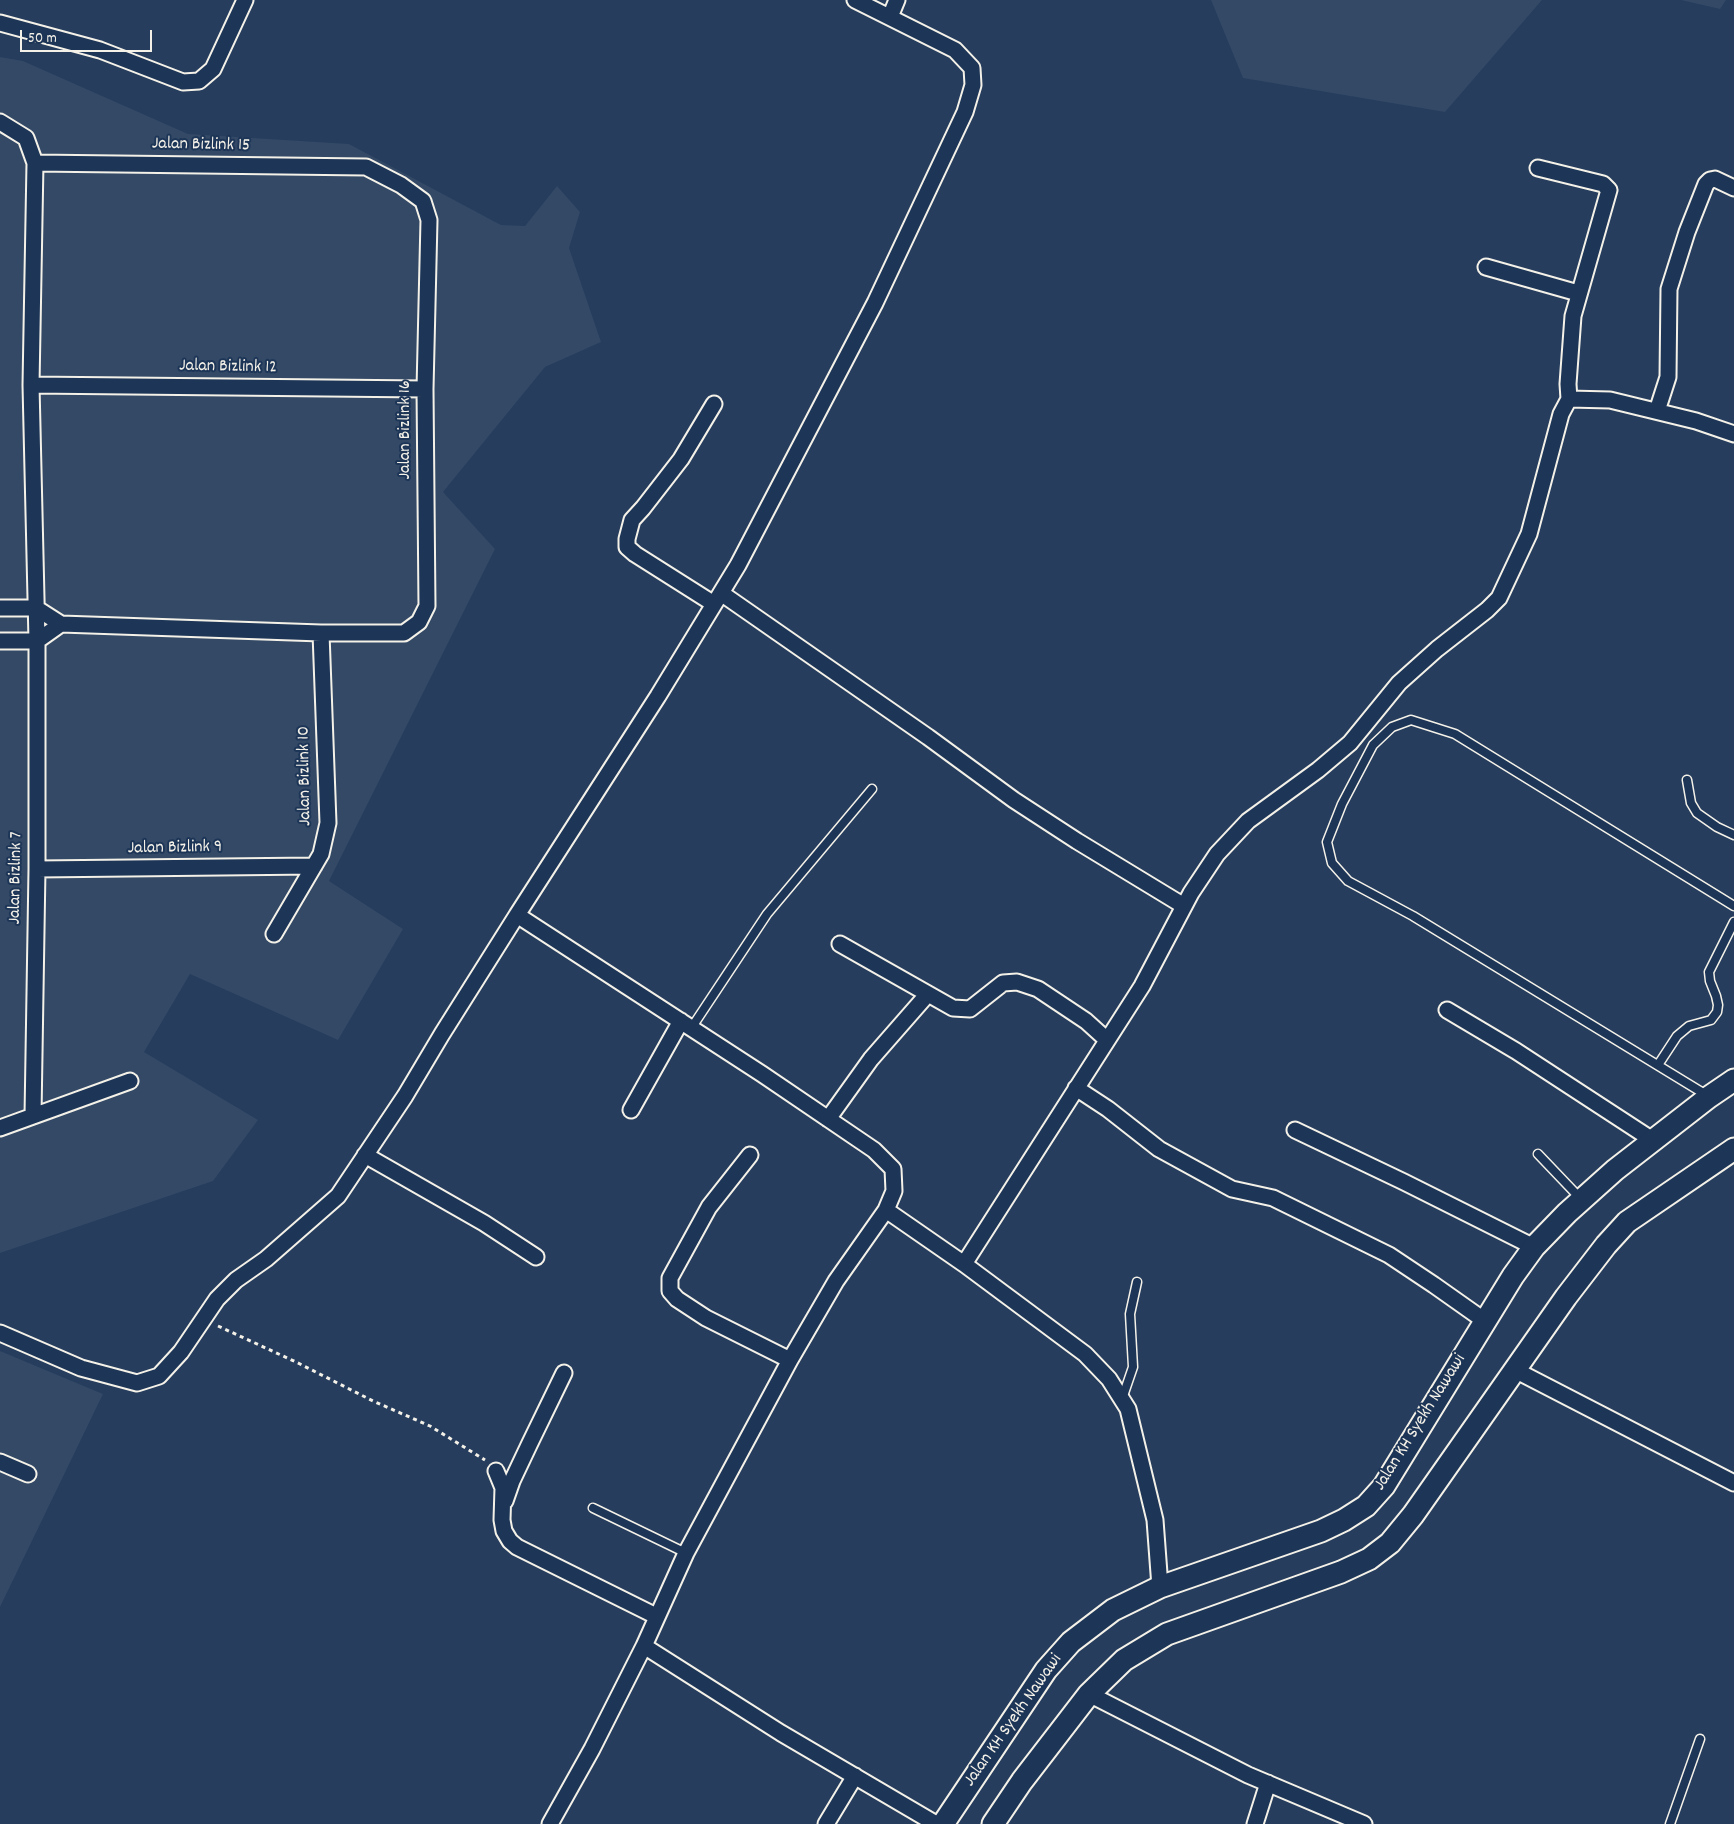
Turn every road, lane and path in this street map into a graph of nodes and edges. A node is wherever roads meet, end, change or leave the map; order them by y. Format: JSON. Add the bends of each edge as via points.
{"nodes":[{"id":1,"x":245,"y":0,"type":"edge"},
{"id":2,"x":855,"y":0,"type":"edge"},
{"id":3,"x":897,"y":0,"type":"edge"},
{"id":4,"x":890,"y":17,"type":"junction"},
{"id":5,"x":0,"y":23,"type":"edge"},
{"id":6,"x":0,"y":122,"type":"edge"},
{"id":7,"x":35,"y":163,"type":"junction"},
{"id":8,"x":366,"y":167,"type":"joint"},
{"id":9,"x":1538,"y":168,"type":"dead end"},
{"id":10,"x":1734,"y":188,"type":"edge"},
{"id":11,"x":1486,"y":267,"type":"dead end"},
{"id":12,"x":1578,"y":294,"type":"junction"},
{"id":13,"x":31,"y":385,"type":"junction"},
{"id":14,"x":425,"y":390,"type":"junction"},
{"id":15,"x":1569,"y":399,"type":"junction"},
{"id":16,"x":714,"y":404,"type":"dead end"},
{"id":17,"x":1657,"y":411,"type":"junction"},
{"id":18,"x":1734,"y":434,"type":"edge"},
{"id":19,"x":717,"y":599,"type":"junction"},
{"id":20,"x":0,"y":608,"type":"edge"},
{"id":21,"x":36,"y":608,"type":"junction"},
{"id":22,"x":61,"y":624,"type":"junction"},
{"id":23,"x":321,"y":633,"type":"junction"},
{"id":24,"x":0,"y":640,"type":"edge"},
{"id":25,"x":37,"y":641,"type":"junction"},
{"id":26,"x":1687,"y":780,"type":"dead end"},
{"id":27,"x":872,"y":789,"type":"dead end"},
{"id":28,"x":1734,"y":835,"type":"edge"},
{"id":29,"x":314,"y":866,"type":"junction"},
{"id":30,"x":37,"y":869,"type":"junction"},
{"id":31,"x":1184,"y":906,"type":"junction"},
{"id":32,"x":1734,"y":906,"type":"edge"},
{"id":33,"x":517,"y":915,"type":"junction"},
{"id":34,"x":1734,"y":922,"type":"edge"},
{"id":35,"x":274,"y":934,"type":"dead end"},
{"id":36,"x":840,"y":944,"type":"dead end"},
{"id":37,"x":927,"y":995,"type":"junction"},
{"id":38,"x":1447,"y":1010,"type":"dead end"},
{"id":39,"x":686,"y":1024,"type":"junction"},
{"id":40,"x":1107,"y":1040,"type":"junction"},
{"id":41,"x":1658,"y":1065,"type":"junction"},
{"id":42,"x":1734,"y":1080,"type":"edge"},
{"id":43,"x":130,"y":1081,"type":"dead end"},
{"id":44,"x":1076,"y":1088,"type":"junction"},
{"id":45,"x":1709,"y":1096,"type":"junction"},
{"id":46,"x":632,"y":1110,"type":"dead end"},
{"id":47,"x":33,"y":1116,"type":"junction"},
{"id":48,"x":828,"y":1119,"type":"junction"},
{"id":49,"x":0,"y":1128,"type":"edge"},
{"id":50,"x":1295,"y":1130,"type":"dead end"},
{"id":51,"x":1654,"y":1141,"type":"junction"},
{"id":52,"x":1734,"y":1149,"type":"edge"},
{"id":53,"x":1538,"y":1154,"type":"dead end"},
{"id":54,"x":366,"y":1155,"type":"junction"},
{"id":55,"x":750,"y":1155,"type":"dead end"},
{"id":56,"x":1582,"y":1200,"type":"junction"},
{"id":57,"x":886,"y":1210,"type":"junction"},
{"id":58,"x":1534,"y":1247,"type":"junction"},
{"id":59,"x":536,"y":1257,"type":"dead end"},
{"id":60,"x":964,"y":1264,"type":"junction"},
{"id":61,"x":1137,"y":1282,"type":"dead end"},
{"id":62,"x":203,"y":1319,"type":"junction"},
{"id":63,"x":1485,"y":1321,"type":"junction"},
{"id":64,"x":0,"y":1332,"type":"edge"},
{"id":65,"x":790,"y":1360,"type":"junction"},
{"id":66,"x":1514,"y":1370,"type":"junction"},
{"id":67,"x":564,"y":1373,"type":"dead end"},
{"id":68,"x":1122,"y":1399,"type":"junction"},
{"id":69,"x":0,"y":1462,"type":"edge"},
{"id":70,"x":496,"y":1471,"type":"joint"},
{"id":71,"x":28,"y":1474,"type":"dead end"},
{"id":72,"x":1734,"y":1483,"type":"edge"},
{"id":73,"x":503,"y":1506,"type":"junction"},
{"id":74,"x":593,"y":1508,"type":"dead end"},
{"id":75,"x":686,"y":1553,"type":"junction"},
{"id":76,"x":1160,"y":1587,"type":"junction"},
{"id":77,"x":656,"y":1616,"type":"junction"},
{"id":78,"x":644,"y":1646,"type":"junction"},
{"id":79,"x":1089,"y":1694,"type":"junction"},
{"id":80,"x":1700,"y":1739,"type":"dead end"},
{"id":81,"x":855,"y":1776,"type":"junction"},
{"id":82,"x":1268,"y":1783,"type":"junction"},
{"id":83,"x":550,"y":1824,"type":"edge"},
{"id":84,"x":826,"y":1824,"type":"edge"},
{"id":85,"x":936,"y":1824,"type":"edge"},
{"id":86,"x":943,"y":1824,"type":"edge"},
{"id":87,"x":993,"y":1824,"type":"edge"},
{"id":88,"x":1255,"y":1824,"type":"edge"},
{"id":89,"x":1364,"y":1824,"type":"edge"},
{"id":90,"x":1670,"y":1824,"type":"edge"}],
"edges":[{"from":1,"to":5,"type":"street","via":[[213,69],[200,81],[183,82],[100,50]]},
{"from":2,"to":4,"type":"street"},
{"from":3,"to":4,"type":"street"},
{"from":4,"to":19,"type":"street","via":[[955,50],[972,68],[973,85],[965,112],[875,303],[738,565]]},
{"from":6,"to":7,"type":"street","via":[[26,138]]},
{"from":7,"to":8,"type":"street","name":"Jalan Bizlink 15"},
{"from":7,"to":13,"type":"street","name":"Jalan Bizlink 7"},
{"from":8,"to":14,"type":"street","name":"Jalan Bizlink 16","via":[[400,184],[422,201],[429,220]]},
{"from":9,"to":12,"type":"street","via":[[1603,184],[1609,190]]},
{"from":10,"to":17,"type":"street","via":[[1710,180],[1686,232],[1670,289],[1668,377]]},
{"from":11,"to":12,"type":"street"},
{"from":12,"to":15,"type":"street","via":[[1573,316]]},
{"from":13,"to":14,"type":"street","name":"Jalan Bizlink 12"},
{"from":13,"to":21,"type":"street","name":"Jalan Bizlink 7"},
{"from":14,"to":23,"type":"street","name":"Jalan Bizlink 16","via":[[427,606],[419,622],[404,633]]},
{"from":15,"to":17,"type":"street","via":[[1610,400]]},
{"from":15,"to":31,"type":"street","via":[[1561,414],[1529,534],[1499,598],[1399,683],[1350,743],[1248,821],[1217,854]]},
{"from":16,"to":19,"type":"street","via":[[681,459],[632,520],[627,547]]},
{"from":17,"to":18,"type":"street"},
{"from":19,"to":31,"type":"street","via":[[928,737],[1014,800]]},
{"from":19,"to":33,"type":"street"},
{"from":20,"to":21,"type":"street"},
{"from":21,"to":22,"type":"street"},
{"from":21,"to":25,"type":"street","name":"Jalan Bizlink 7"},
{"from":22,"to":23,"type":"street","name":"Jalan Bizlink 16"},
{"from":22,"to":25,"type":"street"},
{"from":23,"to":29,"type":"street","name":"Jalan Bizlink 10","via":[[328,823],[321,854]]},
{"from":24,"to":25,"type":"street"},
{"from":25,"to":30,"type":"street","name":"Jalan Bizlink 7"},
{"from":26,"to":28,"type":"lane","via":[[1691,803],[1697,813]]},
{"from":27,"to":39,"type":"lane","via":[[767,914]]},
{"from":29,"to":30,"type":"street","name":"Jalan Bizlink 9"},
{"from":29,"to":35,"type":"street","name":"Jalan Bizlink 10"},
{"from":30,"to":47,"type":"street","name":"Jalan Bizlink 7"},
{"from":31,"to":40,"type":"street","via":[[1142,986]]},
{"from":32,"to":41,"type":"lane","via":[[1455,734],[1411,720],[1392,727],[1374,745],[1342,804],[1327,842],[1332,864],[1348,881],[1413,916]]},
{"from":33,"to":39,"type":"street"},
{"from":33,"to":54,"type":"street"},
{"from":34,"to":41,"type":"lane","via":[[1709,972],[1717,1012],[1711,1020],[1696,1023],[1677,1036]]},
{"from":36,"to":37,"type":"street"},
{"from":37,"to":40,"type":"street","via":[[953,1008],[970,1009],[1003,983],[1017,982],[1038,989],[1086,1021]]},
{"from":37,"to":48,"type":"street","via":[[871,1059]]},
{"from":38,"to":51,"type":"street"},
{"from":39,"to":46,"type":"street"},
{"from":39,"to":48,"type":"street"},
{"from":40,"to":44,"type":"street"},
{"from":41,"to":45,"type":"lane"},
{"from":42,"to":45,"type":"main road","name":"Jalan KH Syekh Nawawi"},
{"from":43,"to":47,"type":"street"},
{"from":44,"to":60,"type":"street"},
{"from":44,"to":63,"type":"street","via":[[1159,1148],[1232,1189],[1273,1198],[1389,1255]]},
{"from":45,"to":51,"type":"main road","name":"Jalan KH Syekh Nawawi"},
{"from":47,"to":49,"type":"street"},
{"from":48,"to":57,"type":"street","via":[[874,1150],[893,1169],[894,1191]]},
{"from":50,"to":58,"type":"street"},
{"from":51,"to":56,"type":"main road","name":"Jalan KH Syekh Nawawi"},
{"from":52,"to":66,"type":"main road","via":[[1627,1222],[1566,1296]]},
{"from":53,"to":56,"type":"lane"},
{"from":54,"to":59,"type":"street"},
{"from":54,"to":62,"type":"street","via":[[338,1196],[266,1259],[236,1280]]},
{"from":55,"to":65,"type":"street","via":[[709,1207],[670,1278],[670,1291],[706,1318]]},
{"from":56,"to":58,"type":"main road","name":"Jalan KH Syekh Nawawi"},
{"from":57,"to":60,"type":"street"},
{"from":57,"to":65,"type":"street","via":[[836,1281]]},
{"from":58,"to":63,"type":"main road","name":"Jalan KH Syekh Nawawi"},
{"from":60,"to":68,"type":"street","via":[[1085,1354]]},
{"from":61,"to":68,"type":"lane","via":[[1130,1314],[1133,1368]]},
{"from":62,"to":64,"type":"street","via":[[181,1352],[159,1376],[138,1383],[81,1368]]},
{"from":62,"to":70,"type":"path","via":[[430,1426],[482,1458]]},
{"from":63,"to":76,"type":"main road","name":"Jalan KH Syekh Nawawi","via":[[1384,1486],[1366,1506],[1321,1531]]},
{"from":65,"to":75,"type":"street"},
{"from":66,"to":72,"type":"street"},
{"from":66,"to":79,"type":"main road","via":[[1390,1543],[1369,1559],[1342,1572],[1166,1634],[1124,1660]]},
{"from":67,"to":73,"type":"street"},
{"from":68,"to":76,"type":"street","via":[[1128,1409],[1155,1520]]},
{"from":69,"to":71,"type":"street"},
{"from":70,"to":73,"type":"street","via":[[503,1488]]},
{"from":73,"to":77,"type":"street","via":[[504,1531],[517,1547]]},
{"from":74,"to":75,"type":"lane"},
{"from":75,"to":77,"type":"street"},
{"from":76,"to":86,"type":"main road","name":"Jalan KH Syekh Nawawi","via":[[1113,1610],[1072,1642],[1052,1663]]},
{"from":77,"to":78,"type":"street"},
{"from":78,"to":81,"type":"street"},
{"from":78,"to":83,"type":"street"},
{"from":79,"to":82,"type":"street"},
{"from":79,"to":87,"type":"main road"},
{"from":80,"to":90,"type":"lane"},
{"from":81,"to":84,"type":"street"},
{"from":81,"to":85,"type":"street"},
{"from":82,"to":88,"type":"street"},
{"from":82,"to":89,"type":"street"}]}
